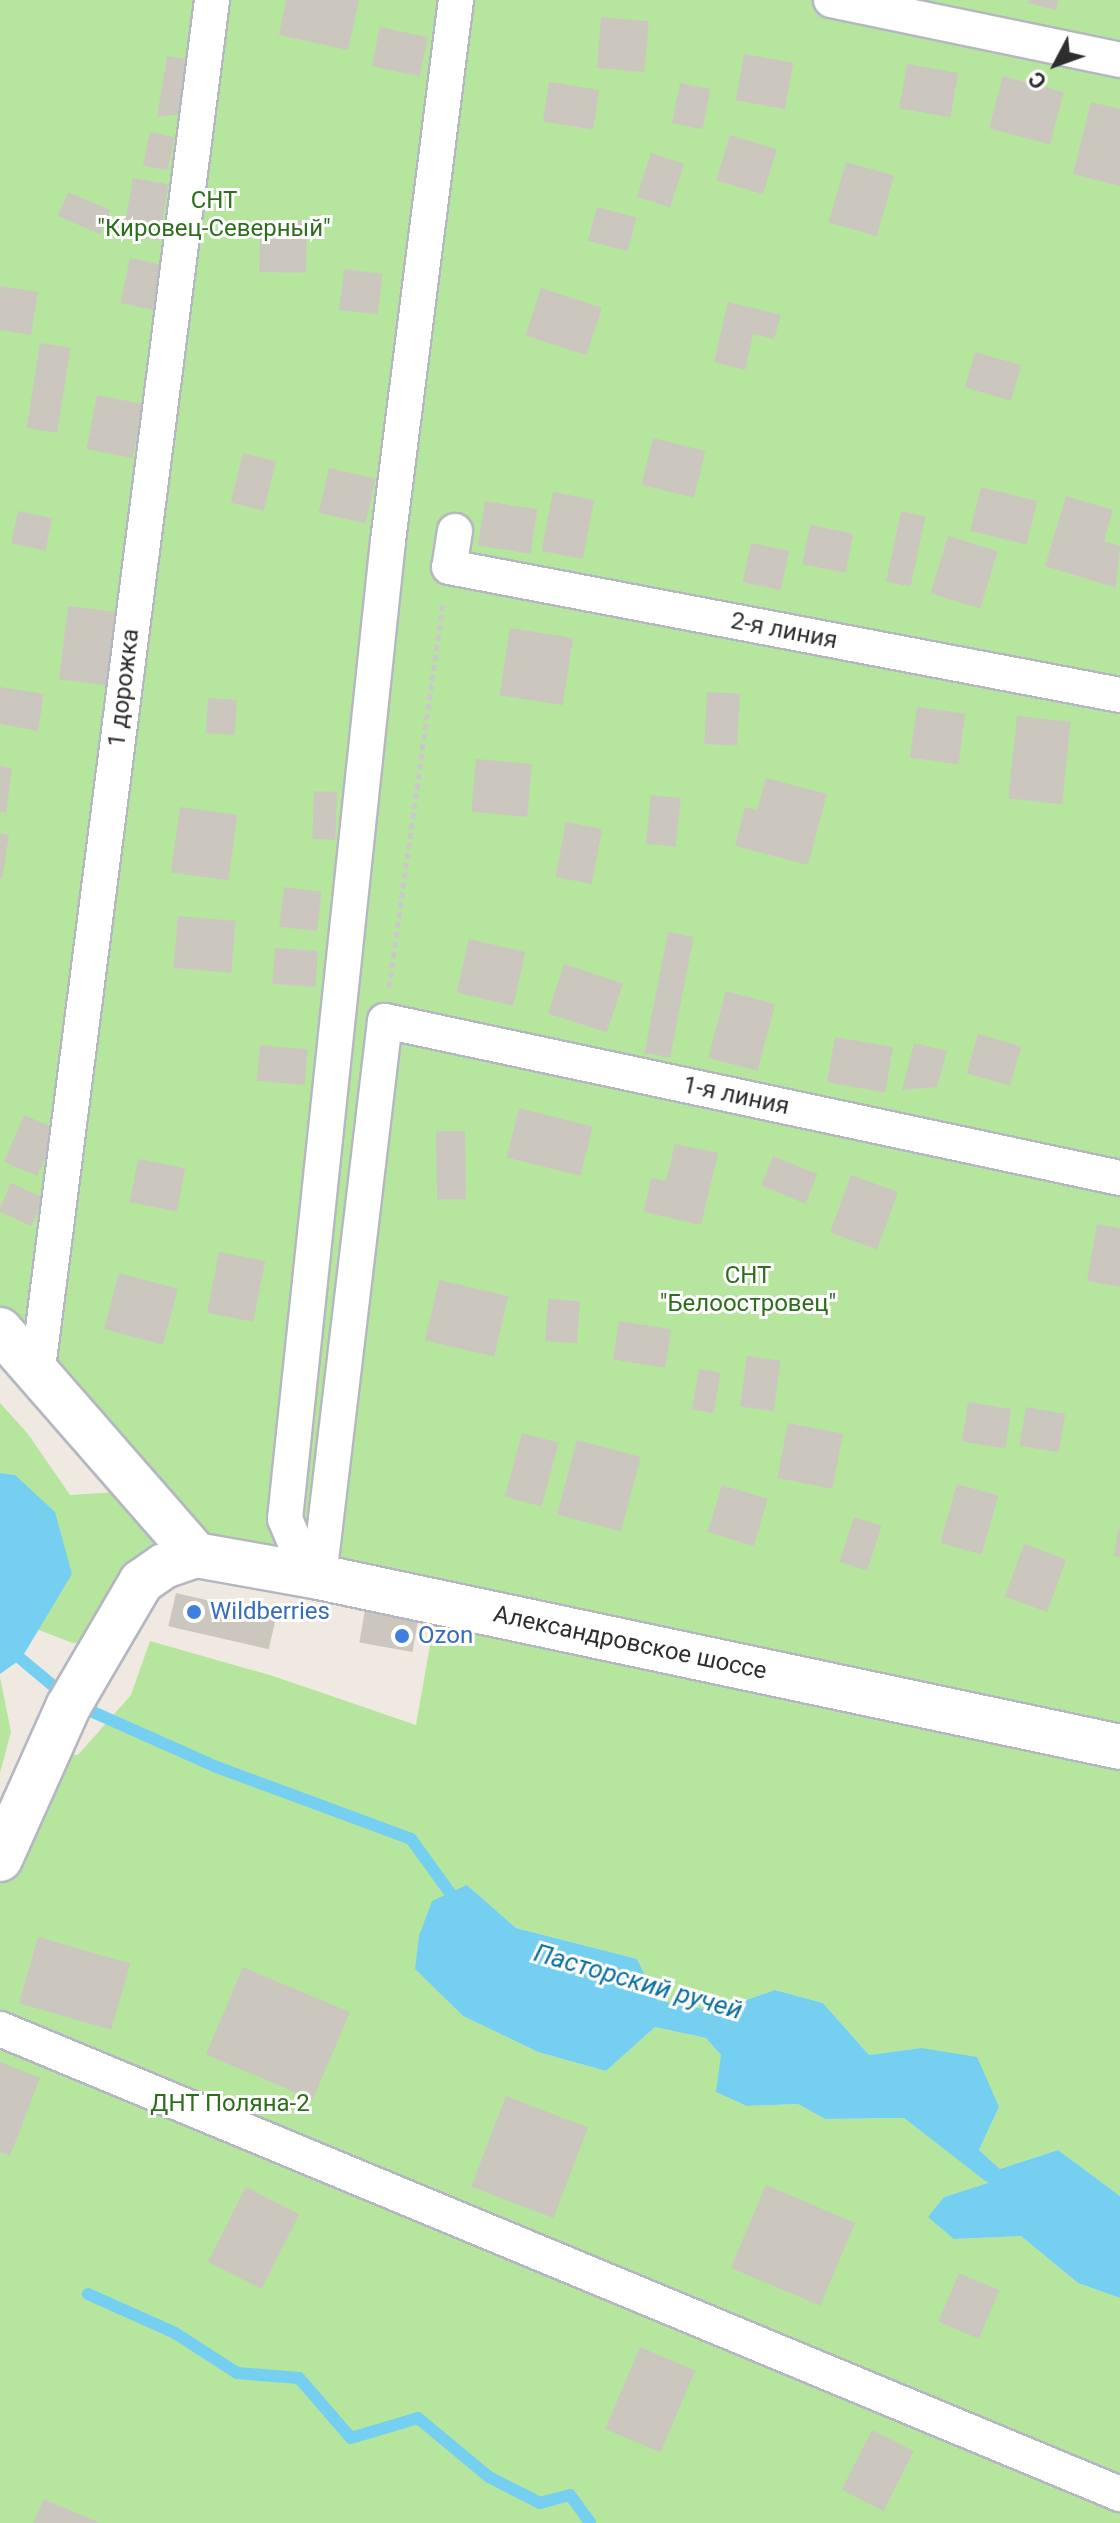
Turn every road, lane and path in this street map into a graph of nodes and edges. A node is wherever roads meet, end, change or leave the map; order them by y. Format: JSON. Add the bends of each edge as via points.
{"nodes":[{"id":1,"x":212,"y":0,"type":"edge"},
{"id":2,"x":456,"y":0,"type":"edge"},
{"id":3,"x":831,"y":0,"type":"edge"},
{"id":4,"x":1120,"y":60,"type":"edge"},
{"id":5,"x":455,"y":531,"type":"dead end"},
{"id":6,"x":449,"y":567,"type":"junction"},
{"id":7,"x":1120,"y":695,"type":"edge"},
{"id":8,"x":383,"y":1037,"type":"junction"},
{"id":9,"x":1120,"y":1178,"type":"edge"},
{"id":10,"x":0,"y":1330,"type":"edge"},
{"id":11,"x":37,"y":1376,"type":"junction"},
{"id":12,"x":196,"y":1555,"type":"junction"},
{"id":13,"x":314,"y":1577,"type":"junction"},
{"id":14,"x":1120,"y":1747,"type":"edge"},
{"id":15,"x":0,"y":1859,"type":"edge"},
{"id":16,"x":0,"y":2029,"type":"edge"},
{"id":17,"x":1120,"y":2494,"type":"edge"}],
"edges":[{"from":1,"to":11,"type":"street","name":"1 дорожка"},
{"from":2,"to":13,"type":"street","via":[[388,541],[285,1519]]},
{"from":3,"to":4,"type":"street"},
{"from":5,"to":6,"type":"street"},
{"from":6,"to":7,"type":"street","name":"2-я линия"},
{"from":6,"to":8,"type":"path"},
{"from":8,"to":9,"type":"street","name":"1-я линия"},
{"from":8,"to":13,"type":"street"},
{"from":10,"to":11,"type":"street"},
{"from":11,"to":12,"type":"street"},
{"from":12,"to":13,"type":"street","name":"Александровское шоссе"},
{"from":12,"to":15,"type":"street","via":[[164,1566],[141,1582],[68,1707]]},
{"from":13,"to":14,"type":"street","name":"Александровское шоссе"},
{"from":16,"to":17,"type":"street"}]}
